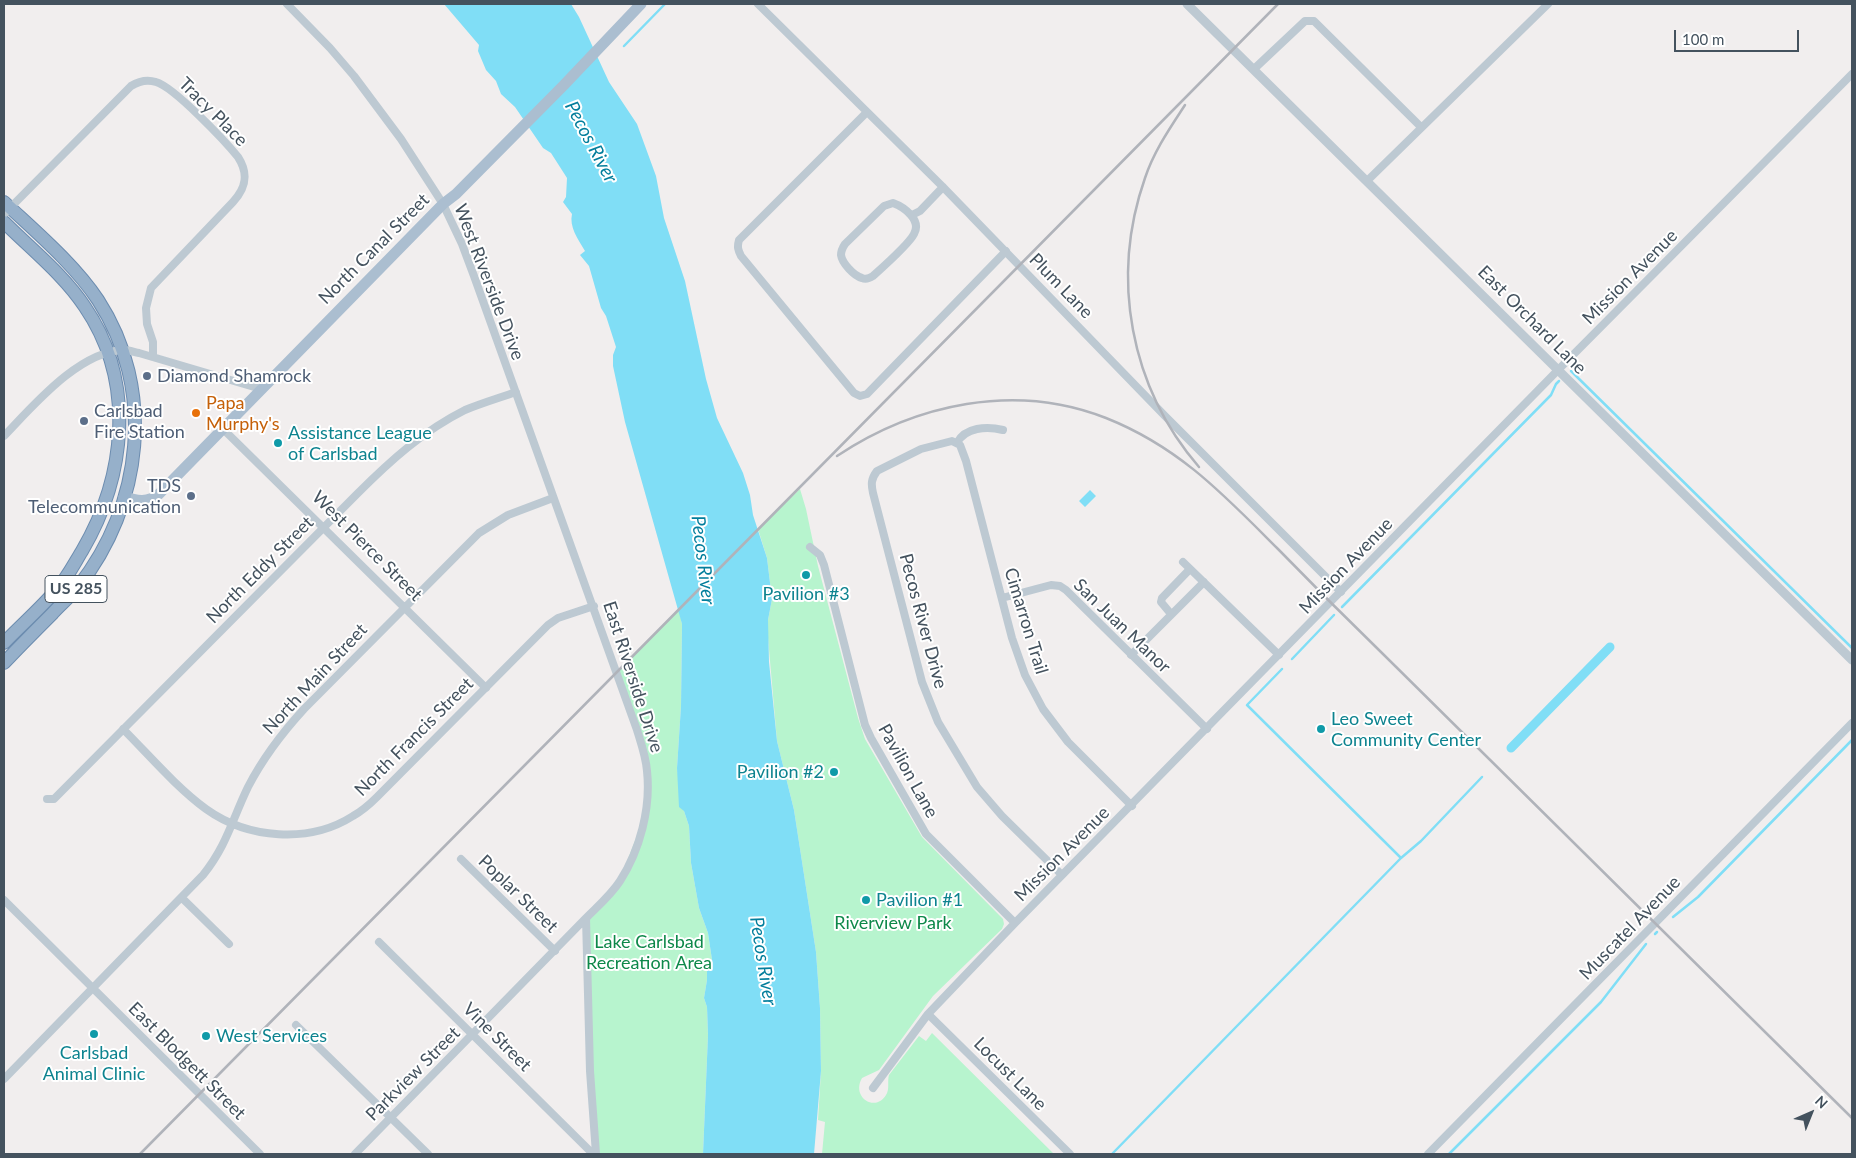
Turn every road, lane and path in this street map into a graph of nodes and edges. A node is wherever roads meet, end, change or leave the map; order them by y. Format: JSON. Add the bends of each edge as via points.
{"nodes":[{"id":1,"x":287,"y":4,"type":"edge"},
{"id":2,"x":642,"y":4,"type":"edge"},
{"id":3,"x":758,"y":4,"type":"edge"},
{"id":4,"x":1187,"y":4,"type":"edge"},
{"id":5,"x":1548,"y":4,"type":"edge"},
{"id":6,"x":1254,"y":69,"type":"junction"},
{"id":7,"x":1852,"y":74,"type":"edge"},
{"id":8,"x":867,"y":112,"type":"junction"},
{"id":9,"x":1421,"y":127,"type":"junction"},
{"id":10,"x":1368,"y":180,"type":"junction"},
{"id":11,"x":944,"y":187,"type":"junction"},
{"id":12,"x":443,"y":204,"type":"junction"},
{"id":13,"x":6,"y":208,"type":"edge"},
{"id":14,"x":912,"y":216,"type":"junction"},
{"id":15,"x":4,"y":222,"type":"edge"},
{"id":16,"x":1006,"y":251,"type":"junction"},
{"id":17,"x":124,"y":350,"type":"junction"},
{"id":18,"x":108,"y":353,"type":"junction"},
{"id":19,"x":153,"y":357,"type":"junction"},
{"id":20,"x":1559,"y":370,"type":"junction"},
{"id":21,"x":261,"y":389,"type":"junction"},
{"id":22,"x":516,"y":392,"type":"junction"},
{"id":23,"x":223,"y":429,"type":"junction"},
{"id":24,"x":1003,"y":430,"type":"dead end"},
{"id":25,"x":4,"y":436,"type":"edge"},
{"id":26,"x":957,"y":443,"type":"junction"},
{"id":27,"x":124,"y":497,"type":"junction"},
{"id":28,"x":553,"y":498,"type":"junction"},
{"id":29,"x":100,"y":517,"type":"junction"},
{"id":30,"x":323,"y":528,"type":"junction"},
{"id":31,"x":810,"y":547,"type":"dead end"},
{"id":32,"x":1183,"y":562,"type":"dead end"},
{"id":33,"x":1190,"y":569,"type":"junction"},
{"id":34,"x":1204,"y":582,"type":"junction"},
{"id":35,"x":1341,"y":592,"type":"junction"},
{"id":36,"x":1002,"y":598,"type":"junction"},
{"id":37,"x":594,"y":606,"type":"junction"},
{"id":38,"x":404,"y":608,"type":"junction"},
{"id":39,"x":1171,"y":614,"type":"junction"},
{"id":40,"x":4,"y":643,"type":"edge"},
{"id":41,"x":1131,"y":654,"type":"junction"},
{"id":42,"x":1279,"y":655,"type":"junction"},
{"id":43,"x":1852,"y":660,"type":"edge"},
{"id":44,"x":4,"y":663,"type":"edge"},
{"id":45,"x":486,"y":688,"type":"junction"},
{"id":46,"x":1852,"y":723,"type":"edge"},
{"id":47,"x":123,"y":729,"type":"junction"},
{"id":48,"x":1206,"y":729,"type":"junction"},
{"id":49,"x":47,"y":799,"type":"dead end"},
{"id":50,"x":1132,"y":806,"type":"junction"},
{"id":51,"x":233,"y":824,"type":"junction"},
{"id":52,"x":461,"y":859,"type":"dead end"},
{"id":53,"x":1062,"y":875,"type":"junction"},
{"id":54,"x":182,"y":898,"type":"junction"},
{"id":55,"x":4,"y":900,"type":"edge"},
{"id":56,"x":586,"y":918,"type":"junction"},
{"id":57,"x":1016,"y":923,"type":"junction"},
{"id":58,"x":379,"y":942,"type":"dead end"},
{"id":59,"x":229,"y":944,"type":"dead end"},
{"id":60,"x":555,"y":951,"type":"junction"},
{"id":61,"x":92,"y":988,"type":"junction"},
{"id":62,"x":928,"y":1014,"type":"junction"},
{"id":63,"x":296,"y":1025,"type":"dead end"},
{"id":64,"x":473,"y":1034,"type":"junction"},
{"id":65,"x":4,"y":1080,"type":"edge"},
{"id":66,"x":873,"y":1088,"type":"dead end"},
{"id":67,"x":391,"y":1118,"type":"junction"},
{"id":68,"x":260,"y":1154,"type":"edge"},
{"id":69,"x":355,"y":1154,"type":"edge"},
{"id":70,"x":428,"y":1154,"type":"edge"},
{"id":71,"x":595,"y":1154,"type":"edge"},
{"id":72,"x":1070,"y":1154,"type":"edge"},
{"id":73,"x":1428,"y":1154,"type":"edge"}],
"edges":[{"from":1,"to":12,"type":"street","name":"West Riverside Drive","via":[[330,48],[375,102]]},
{"from":2,"to":12,"type":"main road","name":"North Canal Street"},
{"from":3,"to":8,"type":"street","name":"Plum Lane"},
{"from":4,"to":6,"type":"street","name":"East Orchard Lane"},
{"from":5,"to":9,"type":"street"},
{"from":6,"to":9,"type":"street","via":[[1300,24],[1314,21]]},
{"from":6,"to":10,"type":"street","name":"East Orchard Lane"},
{"from":7,"to":20,"type":"street","name":"Mission Avenue"},
{"from":8,"to":11,"type":"street","name":"Plum Lane"},
{"from":8,"to":16,"type":"street","via":[[738,245],[741,256],[854,394],[867,394]]},
{"from":9,"to":10,"type":"street"},
{"from":10,"to":20,"type":"street","name":"East Orchard Lane"},
{"from":11,"to":14,"type":"street"},
{"from":11,"to":16,"type":"street","name":"Plum Lane"},
{"from":12,"to":21,"type":"main road","name":"North Canal Street"},
{"from":12,"to":22,"type":"street","name":"West Riverside Drive","via":[[462,244]]},
{"from":13,"to":17,"type":"highway","number":"US 285","via":[[85,283],[108,316]]},
{"from":13,"to":19,"type":"street","name":"Tracy Place","via":[[121,94],[138,82],[164,85],[232,150],[243,165],[243,190],[148,293],[146,315]]},
{"from":14,"to":14,"type":"street","via":[[893,203],[884,206],[846,244],[841,253],[846,264],[861,278],[873,276],[914,235],[916,225]]},
{"from":15,"to":18,"type":"highway","number":"US 285","via":[[74,292],[96,325]]},
{"from":16,"to":35,"type":"street","name":"Plum Lane"},
{"from":17,"to":18,"type":"street"},
{"from":17,"to":19,"type":"street"},
{"from":17,"to":27,"type":"highway","number":"US 285","via":[[136,427]]},
{"from":18,"to":25,"type":"street","via":[[65,376]]},
{"from":18,"to":29,"type":"highway","number":"US 285","via":[[119,398],[120,440],[113,478]]},
{"from":19,"to":21,"type":"street"},
{"from":20,"to":35,"type":"street","name":"Mission Avenue"},
{"from":20,"to":43,"type":"street","name":"East Orchard Lane"},
{"from":21,"to":23,"type":"main road","name":"North Canal Street"},
{"from":22,"to":28,"type":"street","name":"West Riverside Drive"},
{"from":22,"to":30,"type":"street","name":"North Eddy Street","via":[[467,410],[424,434],[388,463]]},
{"from":23,"to":27,"type":"main road","name":"North Canal Street","via":[[153,499]]},
{"from":23,"to":30,"type":"street","name":"West Pierce Street"},
{"from":24,"to":26,"type":"street","name":"Pecos River Drive","via":[[993,427],[974,430],[960,436]]},
{"from":26,"to":36,"type":"street","name":"Cimarron Trail","via":[[966,461]]},
{"from":26,"to":53,"type":"street","name":"Pecos River Drive","via":[[952,441],[920,449],[877,471],[872,477],[873,494],[922,682],[938,722],[977,787]]},
{"from":27,"to":29,"type":"highway","via":[[113,502]]},
{"from":27,"to":44,"type":"highway","number":"US 285","via":[[105,545],[78,587]]},
{"from":28,"to":37,"type":"street","name":"East Riverside Drive"},
{"from":28,"to":38,"type":"street","name":"North Main Street","via":[[508,515],[480,533]]},
{"from":29,"to":40,"type":"highway","number":"US 285","via":[[57,589]]},
{"from":30,"to":38,"type":"street","name":"West Pierce Street"},
{"from":30,"to":47,"type":"street","name":"North Eddy Street"},
{"from":31,"to":57,"type":"street","name":"Pavilion Lane","via":[[820,555],[824,566],[871,738],[926,834]]},
{"from":32,"to":33,"type":"street"},
{"from":33,"to":34,"type":"street"},
{"from":33,"to":39,"type":"street","via":[[1162,598],[1161,602]]},
{"from":34,"to":39,"type":"street"},
{"from":34,"to":42,"type":"street"},
{"from":35,"to":42,"type":"street","name":"Mission Avenue"},
{"from":36,"to":41,"type":"street","name":"San Juan Manor","via":[[1051,585],[1060,586]]},
{"from":36,"to":50,"type":"street","name":"Cimarron Trail","via":[[1021,665],[1044,709],[1068,742]]},
{"from":37,"to":45,"type":"street","name":"North Francis Street","via":[[558,618],[548,625]]},
{"from":37,"to":56,"type":"street","name":"East Riverside Drive","via":[[637,730],[647,783],[644,820],[633,855],[619,882]]},
{"from":38,"to":45,"type":"street","name":"West Pierce Street"},
{"from":38,"to":51,"type":"street","name":"North Main Street","via":[[281,734],[248,787]]},
{"from":39,"to":41,"type":"street"},
{"from":41,"to":48,"type":"street","name":"San Juan Manor"},
{"from":42,"to":48,"type":"street","name":"Mission Avenue"},
{"from":45,"to":51,"type":"street","name":"North Francis Street","via":[[377,797],[353,816],[328,828],[291,834],[264,833]]},
{"from":46,"to":73,"type":"street","name":"Muscatel Avenue"},
{"from":47,"to":49,"type":"street","name":"North Eddy Street","via":[[54,799]]},
{"from":47,"to":51,"type":"street","name":"North Francis Street","via":[[189,795]]},
{"from":48,"to":50,"type":"street","name":"Mission Avenue"},
{"from":50,"to":53,"type":"street","name":"Mission Avenue"},
{"from":51,"to":54,"type":"street","name":"North Main Street","via":[[215,860]]},
{"from":52,"to":60,"type":"street","name":"Poplar Street"},
{"from":53,"to":57,"type":"street","name":"Mission Avenue"},
{"from":54,"to":59,"type":"street"},
{"from":54,"to":61,"type":"street","name":"North Main Street"},
{"from":55,"to":61,"type":"street","name":"East Blodgett Street"},
{"from":56,"to":60,"type":"street","name":"East Riverside Drive"},
{"from":56,"to":71,"type":"street"},
{"from":57,"to":62,"type":"street","name":"Mission Avenue"},
{"from":58,"to":64,"type":"street","name":"Vine Street"},
{"from":60,"to":64,"type":"street","name":"Parkview Street"},
{"from":61,"to":65,"type":"street","name":"North Main Street"},
{"from":61,"to":68,"type":"street","name":"East Blodgett Street"},
{"from":62,"to":66,"type":"street","name":"Mission Avenue"},
{"from":62,"to":72,"type":"street","name":"Locust Lane"},
{"from":63,"to":67,"type":"street"},
{"from":64,"to":67,"type":"street","name":"Parkview Street"},
{"from":64,"to":71,"type":"street","name":"Vine Street"},
{"from":67,"to":69,"type":"street","name":"Parkview Street"},
{"from":67,"to":70,"type":"street"}]}
